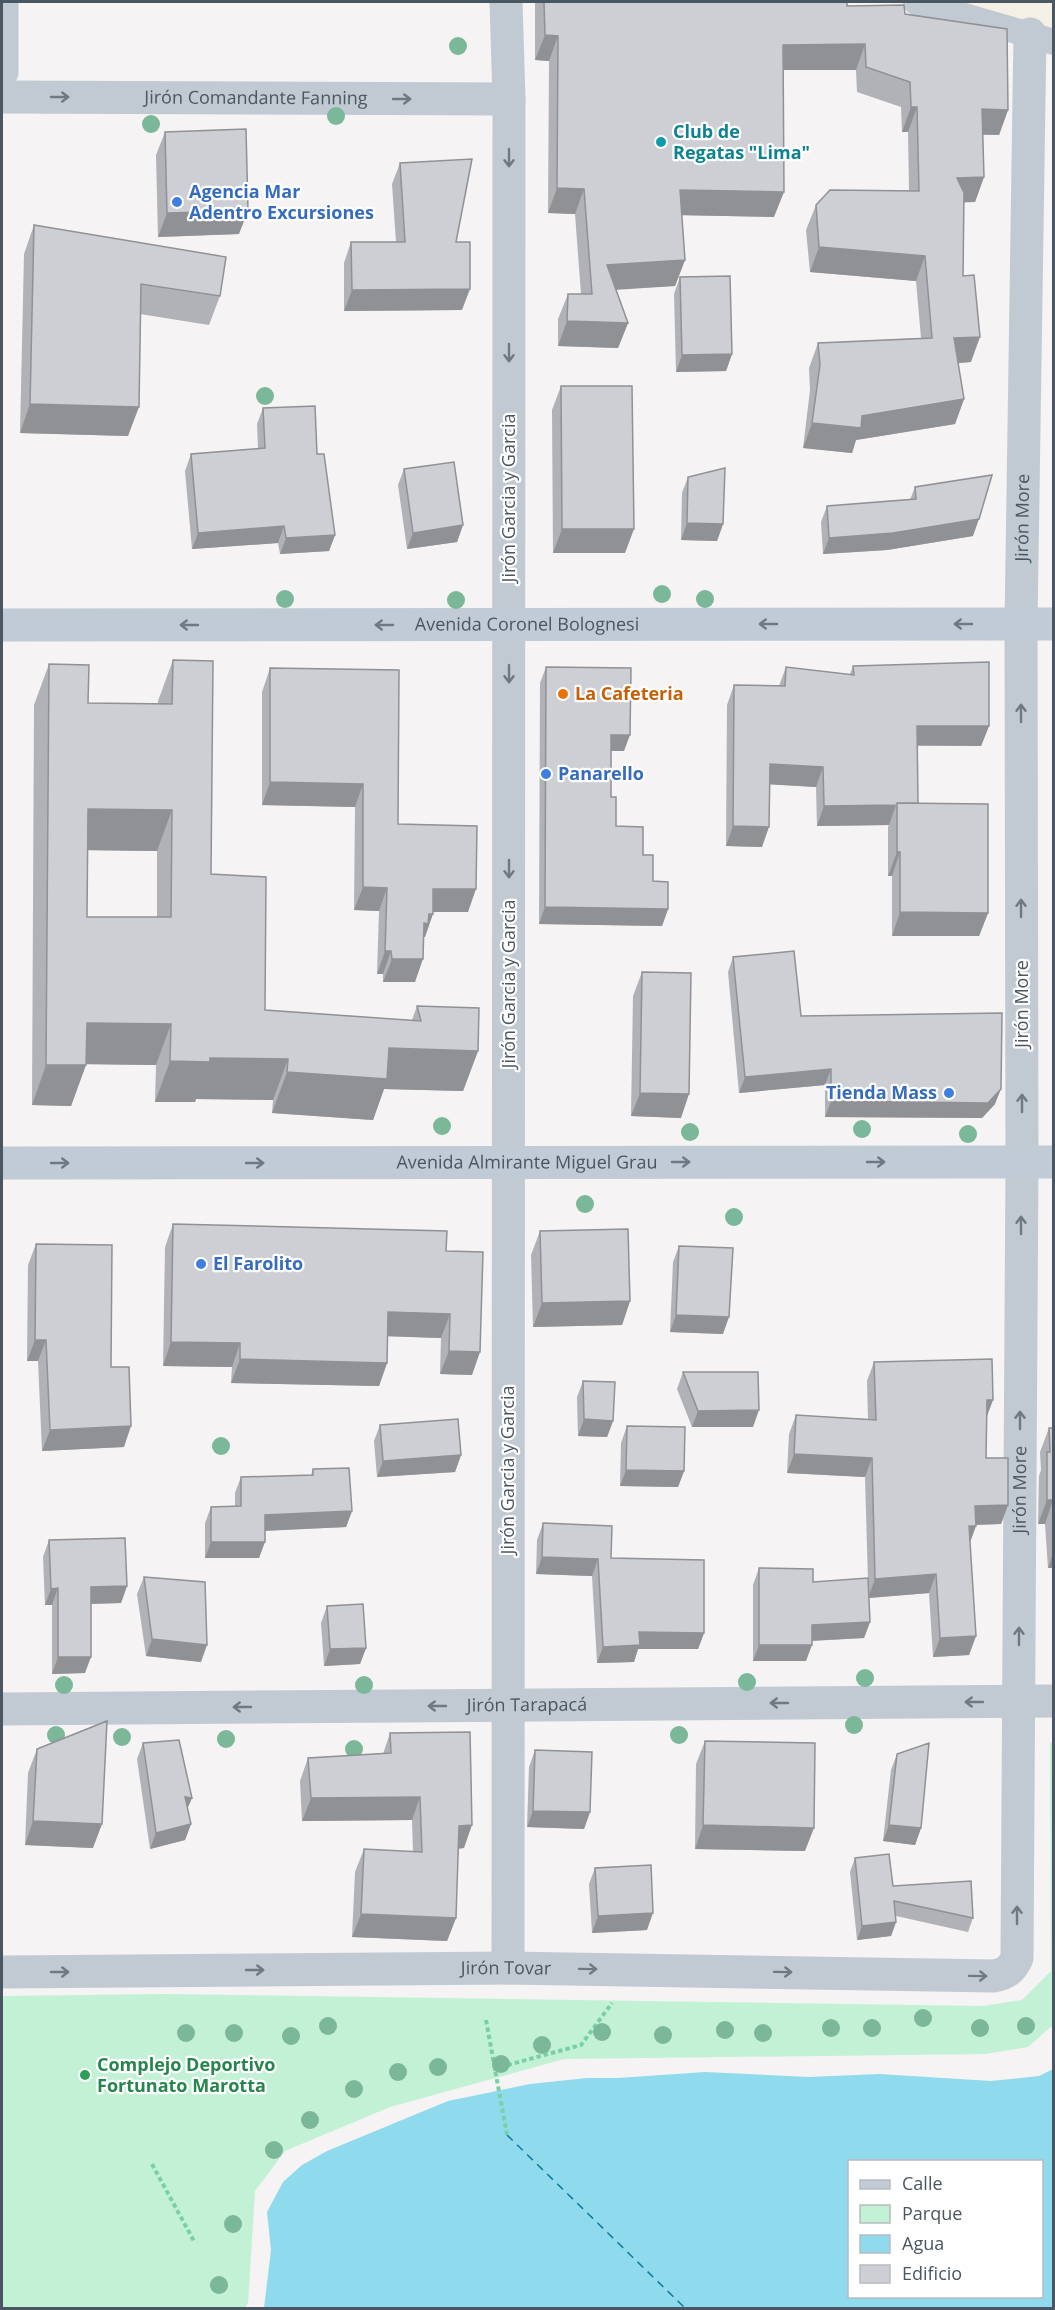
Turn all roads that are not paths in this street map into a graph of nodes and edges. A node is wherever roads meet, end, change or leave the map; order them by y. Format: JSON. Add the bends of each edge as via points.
{"nodes":[{"id":1,"x":2,"y":2,"type":"edge"},
{"id":2,"x":506,"y":2,"type":"edge"},
{"id":3,"x":916,"y":2,"type":"edge"},
{"id":4,"x":1042,"y":38,"type":"edge"},
{"id":5,"x":2,"y":72,"type":"edge"},
{"id":6,"x":2,"y":97,"type":"edge"},
{"id":7,"x":509,"y":99,"type":"junction"},
{"id":8,"x":509,"y":624,"type":"junction"},
{"id":9,"x":1021,"y":624,"type":"junction"},
{"id":10,"x":1053,"y":624,"type":"edge"},
{"id":11,"x":2,"y":625,"type":"edge"},
{"id":12,"x":508,"y":1162,"type":"junction"},
{"id":13,"x":1038,"y":1162,"type":"edge"},
{"id":14,"x":2,"y":1163,"type":"edge"},
{"id":15,"x":1019,"y":1701,"type":"junction"},
{"id":16,"x":1053,"y":1701,"type":"edge"},
{"id":17,"x":508,"y":1706,"type":"junction"},
{"id":18,"x":2,"y":1709,"type":"edge"},
{"id":19,"x":508,"y":1968,"type":"junction"},
{"id":20,"x":1009,"y":1971,"type":"joint"},
{"id":21,"x":2,"y":1972,"type":"edge"}],
"edges":[{"from":1,"to":5,"type":"street"},
{"from":2,"to":7,"type":"street","name":"Jirón Garcia y Garcia"},
{"from":3,"to":4,"type":"street"},
{"from":4,"to":9,"type":"street","name":"Jirón More"},
{"from":6,"to":7,"type":"street","name":"Jirón Comandante Fanning","one_way":true},
{"from":7,"to":8,"type":"street","name":"Jirón Garcia y Garcia","one_way":true},
{"from":9,"to":8,"type":"main road","name":"Avenida Coronel Bolognesi","one_way":true},
{"from":8,"to":11,"type":"main road","name":"Avenida Coronel Bolognesi","one_way":true},
{"from":8,"to":12,"type":"street","name":"Jirón Garcia y Garcia","one_way":true},
{"from":9,"to":10,"type":"main road","name":"Avenida Coronel Bolognesi"},
{"from":13,"to":9,"type":"street","name":"Jirón More","one_way":true},
{"from":12,"to":13,"type":"main road","name":"Avenida Almirante Miguel Grau","one_way":true},
{"from":14,"to":12,"type":"main road","name":"Avenida Almirante Miguel Grau","one_way":true},
{"from":12,"to":17,"type":"street","name":"Jirón Garcia y Garcia"},
{"from":15,"to":13,"type":"street","name":"Jirón More","one_way":true},
{"from":15,"to":16,"type":"street","name":"Jirón Tarapacá"},
{"from":15,"to":17,"type":"street","name":"Jirón Tarapacá","one_way":true},
{"from":20,"to":15,"type":"street","name":"Jirón More","one_way":true,"via":[[1017,1958]]},
{"from":17,"to":18,"type":"street","name":"Jirón Tarapacá","one_way":true},
{"from":17,"to":19,"type":"street","name":"Jirón Garcia y Garcia"},
{"from":19,"to":20,"type":"street","name":"Jirón Tovar","one_way":true,"via":[[994,1976]]},
{"from":21,"to":19,"type":"street","name":"Jirón Tovar","one_way":true}]}
